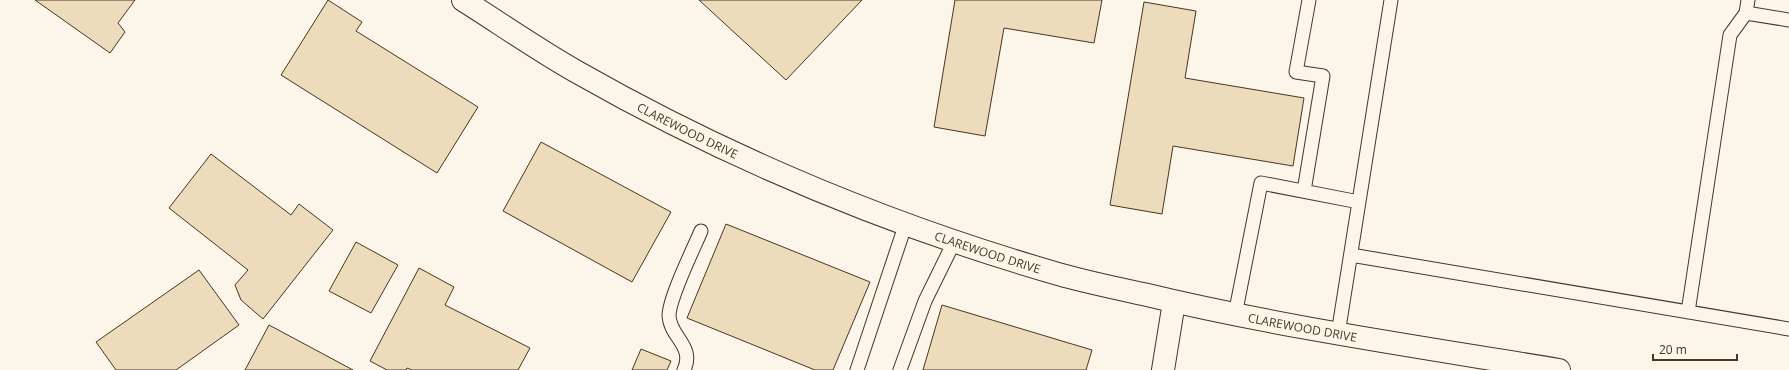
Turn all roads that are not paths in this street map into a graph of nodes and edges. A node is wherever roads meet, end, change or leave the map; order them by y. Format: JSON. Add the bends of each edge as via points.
{"nodes":[{"id":1,"x":463,"y":0,"type":"edge"},
{"id":2,"x":1309,"y":0,"type":"edge"},
{"id":3,"x":1391,"y":0,"type":"edge"},
{"id":4,"x":1747,"y":6,"type":"edge"},
{"id":5,"x":1789,"y":20,"type":"edge"},
{"id":6,"x":1304,"y":191,"type":"junction"},
{"id":7,"x":1359,"y":202,"type":"junction"},
{"id":8,"x":906,"y":223,"type":"junction"},
{"id":9,"x":700,"y":232,"type":"dead end"},
{"id":10,"x":955,"y":240,"type":"junction"},
{"id":11,"x":1351,"y":255,"type":"junction"},
{"id":12,"x":1174,"y":302,"type":"junction"},
{"id":13,"x":1688,"y":312,"type":"junction"},
{"id":14,"x":1235,"y":315,"type":"junction"},
{"id":15,"x":1789,"y":329,"type":"edge"},
{"id":16,"x":1338,"y":334,"type":"junction"},
{"id":17,"x":684,"y":370,"type":"edge"},
{"id":18,"x":856,"y":370,"type":"edge"},
{"id":19,"x":900,"y":370,"type":"edge"},
{"id":20,"x":1163,"y":370,"type":"edge"},
{"id":21,"x":1559,"y":370,"type":"edge"}],
"edges":[{"from":1,"to":8,"type":"street","name":"CLAREWOOD DRIVE","via":[[576,72],[657,115],[747,159]]},
{"from":2,"to":6,"type":"lane","via":[[1296,72],[1323,76]]},
{"from":3,"to":7,"type":"lane"},
{"from":4,"to":5,"type":"lane"},
{"from":4,"to":13,"type":"lane","via":[[1730,35]]},
{"from":6,"to":7,"type":"lane"},
{"from":6,"to":14,"type":"lane","via":[[1261,183]]},
{"from":7,"to":11,"type":"lane"},
{"from":8,"to":10,"type":"street","name":"CLAREWOOD DRIVE"},
{"from":8,"to":18,"type":"lane"},
{"from":9,"to":17,"type":"lane","via":[[671,303],[669,316],[687,354]]},
{"from":10,"to":12,"type":"street","name":"CLAREWOOD DRIVE","via":[[1058,274]]},
{"from":10,"to":19,"type":"lane","via":[[925,300]]},
{"from":11,"to":13,"type":"lane"},
{"from":11,"to":16,"type":"lane"},
{"from":12,"to":14,"type":"street","name":"CLAREWOOD DRIVE"},
{"from":12,"to":20,"type":"street"},
{"from":13,"to":15,"type":"lane"},
{"from":14,"to":16,"type":"street","name":"CLAREWOOD DRIVE"},
{"from":16,"to":21,"type":"street","name":"CLAREWOOD DRIVE"}]}
